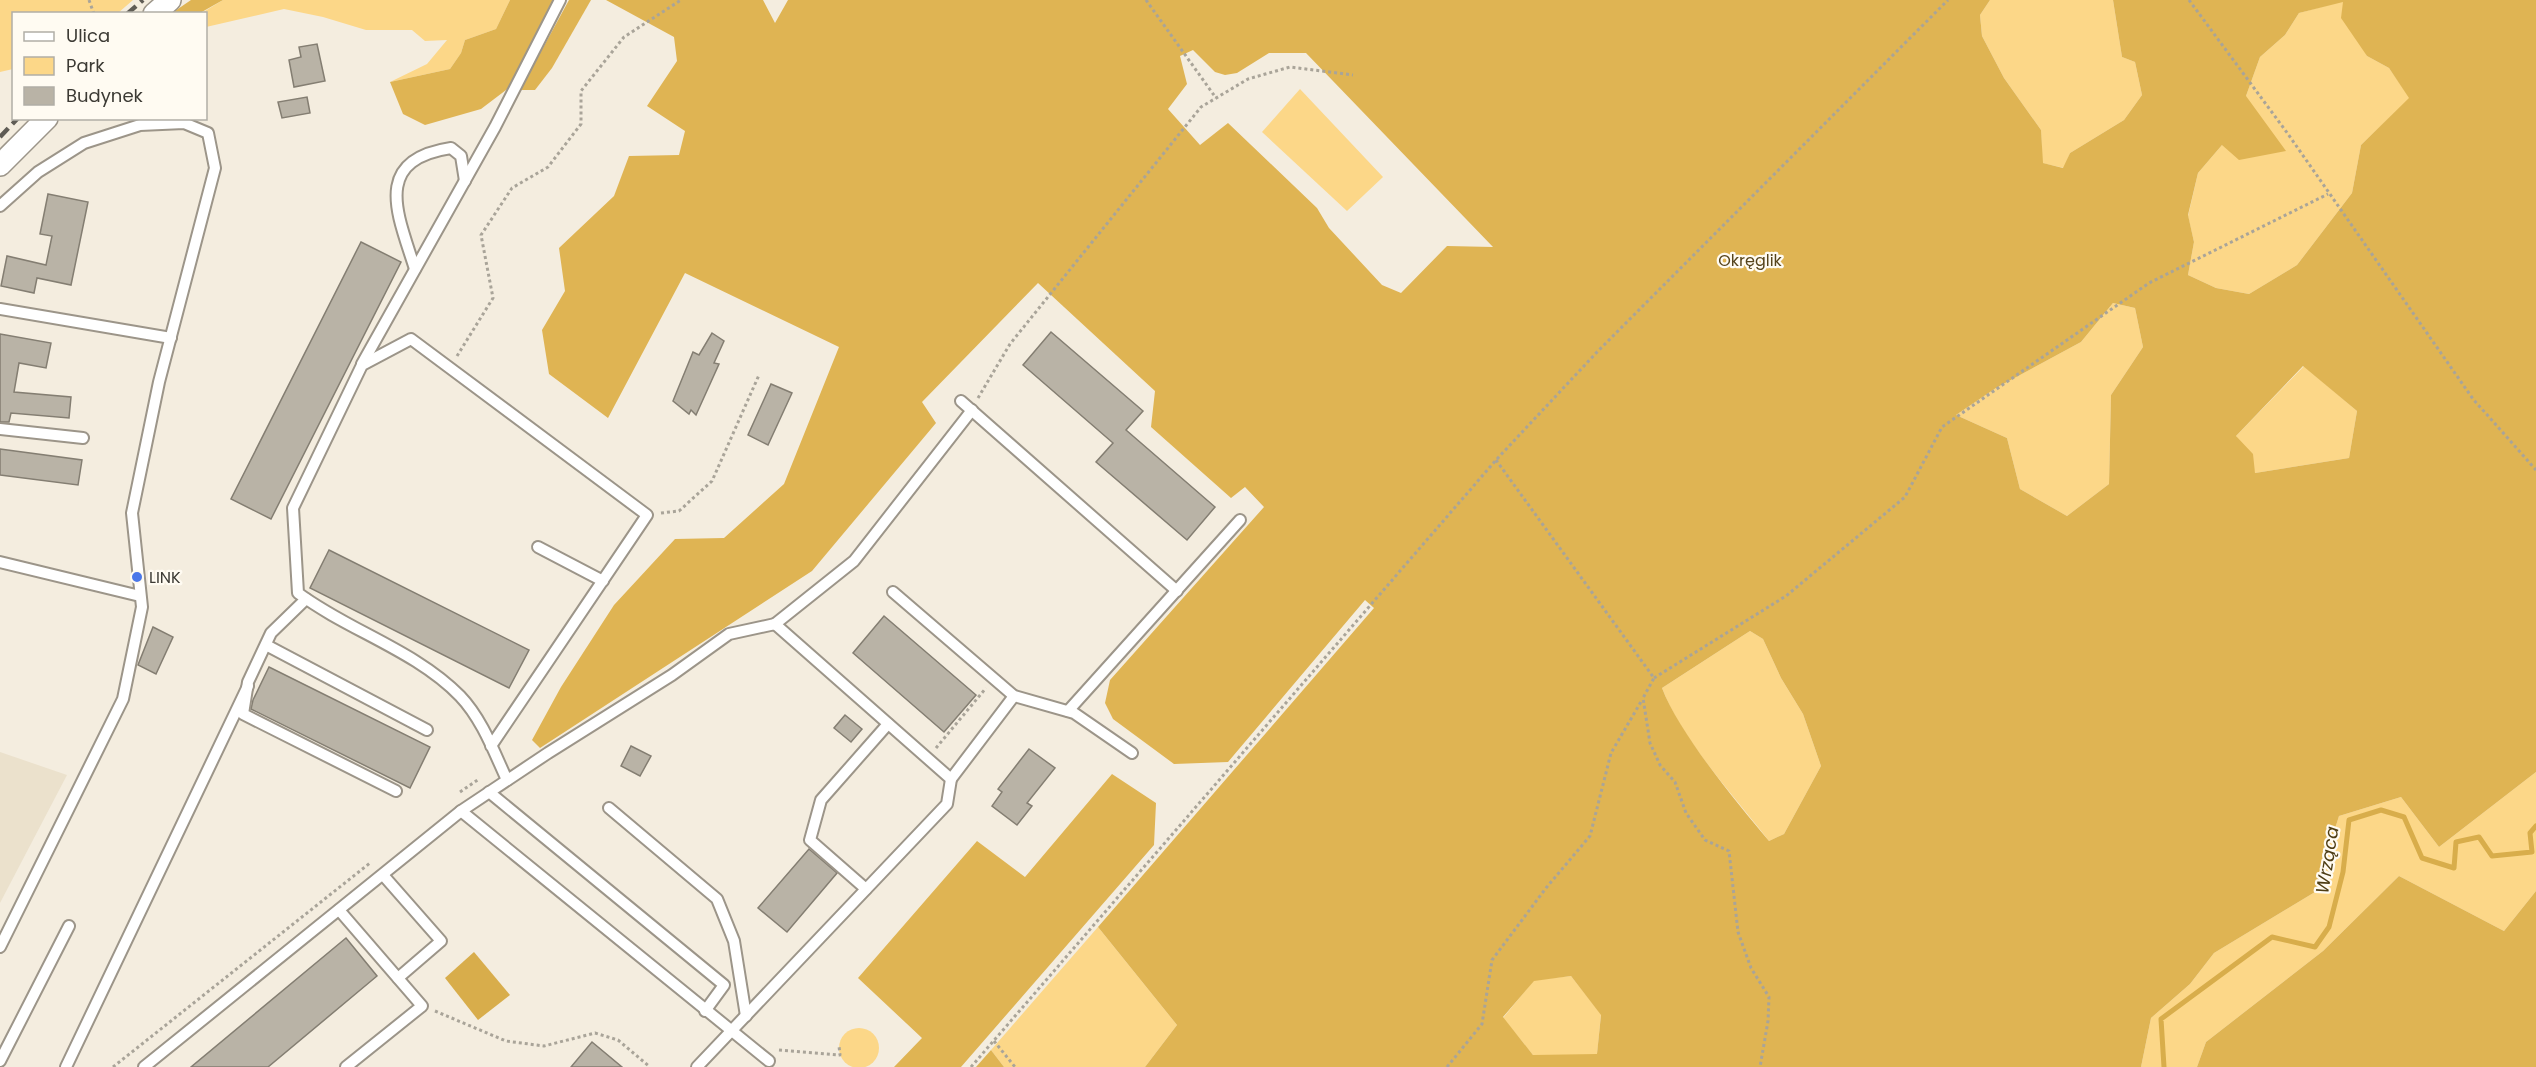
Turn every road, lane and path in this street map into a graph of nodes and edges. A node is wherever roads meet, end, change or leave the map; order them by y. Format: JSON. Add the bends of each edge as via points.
{"nodes":[{"id":1,"x":170,"y":0,"type":"edge"},
{"id":2,"x":560,"y":0,"type":"edge"},
{"id":3,"x":681,"y":0,"type":"edge"},
{"id":4,"x":1146,"y":0,"type":"edge"},
{"id":5,"x":1948,"y":0,"type":"edge"},
{"id":6,"x":2189,"y":0,"type":"edge"},
{"id":7,"x":156,"y":12,"type":"edge"},
{"id":8,"x":1353,"y":75,"type":"dead end"},
{"id":9,"x":1216,"y":98,"type":"junction"},
{"id":10,"x":44,"y":120,"type":"edge"},
{"id":11,"x":0,"y":165,"type":"edge"},
{"id":12,"x":465,"y":181,"type":"junction"},
{"id":13,"x":2328,"y":194,"type":"junction"},
{"id":14,"x":0,"y":206,"type":"edge"},
{"id":15,"x":415,"y":269,"type":"junction"},
{"id":16,"x":0,"y":309,"type":"edge"},
{"id":17,"x":171,"y":338,"type":"junction"},
{"id":18,"x":362,"y":365,"type":"junction"},
{"id":19,"x":450,"y":368,"type":"junction"},
{"id":20,"x":759,"y":375,"type":"dead end"},
{"id":21,"x":961,"y":401,"type":"dead end"},
{"id":22,"x":972,"y":410,"type":"junction"},
{"id":23,"x":0,"y":429,"type":"edge"},
{"id":24,"x":83,"y":438,"type":"dead end"},
{"id":25,"x":1496,"y":460,"type":"junction"},
{"id":26,"x":2536,"y":470,"type":"edge"},
{"id":27,"x":647,"y":515,"type":"junction"},
{"id":28,"x":1240,"y":520,"type":"dead end"},
{"id":29,"x":538,"y":547,"type":"dead end"},
{"id":30,"x":0,"y":562,"type":"edge"},
{"id":31,"x":603,"y":581,"type":"junction"},
{"id":32,"x":1177,"y":591,"type":"junction"},
{"id":33,"x":893,"y":592,"type":"dead end"},
{"id":34,"x":141,"y":596,"type":"junction"},
{"id":35,"x":306,"y":599,"type":"junction"},
{"id":36,"x":775,"y":624,"type":"junction"},
{"id":37,"x":266,"y":645,"type":"junction"},
{"id":38,"x":1654,"y":678,"type":"junction"},
{"id":39,"x":994,"y":679,"type":"junction"},
{"id":40,"x":248,"y":686,"type":"junction"},
{"id":41,"x":1014,"y":696,"type":"junction"},
{"id":42,"x":1642,"y":698,"type":"junction"},
{"id":43,"x":1068,"y":711,"type":"junction"},
{"id":44,"x":888,"y":724,"type":"junction"},
{"id":45,"x":427,"y":730,"type":"dead end"},
{"id":46,"x":491,"y":746,"type":"junction"},
{"id":47,"x":1132,"y":753,"type":"dead end"},
{"id":48,"x":928,"y":759,"type":"junction"},
{"id":49,"x":501,"y":767,"type":"junction"},
{"id":50,"x":507,"y":780,"type":"junction"},
{"id":51,"x":951,"y":780,"type":"junction"},
{"id":52,"x":396,"y":791,"type":"dead end"},
{"id":53,"x":460,"y":792,"type":"dead end"},
{"id":54,"x":489,"y":792,"type":"junction"},
{"id":55,"x":609,"y":808,"type":"dead end"},
{"id":56,"x":461,"y":812,"type":"junction"},
{"id":57,"x":375,"y":859,"type":"dead end"},
{"id":58,"x":383,"y":875,"type":"junction"},
{"id":59,"x":866,"y":889,"type":"junction"},
{"id":60,"x":339,"y":910,"type":"junction"},
{"id":61,"x":69,"y":926,"type":"dead end"},
{"id":62,"x":1,"y":941,"type":"edge"},
{"id":63,"x":398,"y":978,"type":"junction"},
{"id":64,"x":422,"y":1006,"type":"junction"},
{"id":65,"x":705,"y":1011,"type":"junction"},
{"id":66,"x":746,"y":1016,"type":"junction"},
{"id":67,"x":731,"y":1031,"type":"junction"},
{"id":68,"x":994,"y":1041,"type":"junction"},
{"id":69,"x":839,"y":1046,"type":"dead end"},
{"id":70,"x":753,"y":1049,"type":"junction"},
{"id":71,"x":0,"y":1061,"type":"edge"},
{"id":72,"x":770,"y":1061,"type":"dead end"},
{"id":73,"x":66,"y":1067,"type":"edge"},
{"id":74,"x":113,"y":1067,"type":"edge"},
{"id":75,"x":144,"y":1067,"type":"edge"},
{"id":76,"x":346,"y":1067,"type":"edge"},
{"id":77,"x":650,"y":1067,"type":"edge"},
{"id":78,"x":697,"y":1067,"type":"edge"},
{"id":79,"x":971,"y":1067,"type":"edge"},
{"id":80,"x":1015,"y":1067,"type":"edge"},
{"id":81,"x":1447,"y":1067,"type":"edge"},
{"id":82,"x":1760,"y":1067,"type":"edge"}],
"edges":[{"from":1,"to":7,"type":"street"},
{"from":2,"to":12,"type":"lane"},
{"from":3,"to":19,"type":"path","via":[[624,37],[581,91],[581,124],[548,167],[512,188],[481,235],[493,298]]},
{"from":4,"to":9,"type":"path"},
{"from":5,"to":25,"type":"path","via":[[1606,343]]},
{"from":6,"to":13,"type":"path"},
{"from":8,"to":9,"type":"path","via":[[1290,67],[1248,79]]},
{"from":9,"to":22,"type":"path","via":[[1201,107],[1010,344]]},
{"from":10,"to":11,"type":"street"},
{"from":12,"to":15,"type":"lane"},
{"from":12,"to":15,"type":"lane","via":[[461,156],[451,148],[426,152],[407,166],[395,186],[401,224]]},
{"from":13,"to":26,"type":"path","via":[[2472,399]]},
{"from":13,"to":38,"type":"path","via":[[2149,283],[1941,428],[1905,497],[1786,596]]},
{"from":14,"to":17,"type":"lane","via":[[38,172],[84,143],[140,125],[184,123],[208,133],[215,168]]},
{"from":15,"to":18,"type":"lane"},
{"from":16,"to":17,"type":"lane"},
{"from":17,"to":34,"type":"lane","via":[[132,513]]},
{"from":18,"to":19,"type":"lane","via":[[411,339]]},
{"from":18,"to":35,"type":"lane","via":[[293,508],[298,593]]},
{"from":19,"to":27,"type":"lane"},
{"from":20,"to":27,"type":"path","via":[[712,481],[679,511]]},
{"from":21,"to":22,"type":"lane"},
{"from":22,"to":32,"type":"lane"},
{"from":22,"to":36,"type":"lane","via":[[854,561]]},
{"from":23,"to":24,"type":"lane"},
{"from":25,"to":38,"type":"path"},
{"from":25,"to":68,"type":"path"},
{"from":27,"to":31,"type":"lane"},
{"from":28,"to":32,"type":"lane"},
{"from":29,"to":31,"type":"lane"},
{"from":30,"to":34,"type":"lane"},
{"from":31,"to":46,"type":"lane"},
{"from":32,"to":43,"type":"lane"},
{"from":33,"to":39,"type":"lane"},
{"from":34,"to":62,"type":"lane","via":[[123,699]]},
{"from":35,"to":37,"type":"lane","via":[[272,633]]},
{"from":35,"to":46,"type":"lane","via":[[322,612],[416,661],[460,697]]},
{"from":36,"to":44,"type":"lane"},
{"from":36,"to":50,"type":"lane","via":[[729,634]]},
{"from":37,"to":40,"type":"lane"},
{"from":37,"to":45,"type":"lane"},
{"from":38,"to":42,"type":"path"},
{"from":39,"to":41,"type":"lane"},
{"from":39,"to":48,"type":"path"},
{"from":40,"to":52,"type":"lane","via":[[243,714]]},
{"from":40,"to":73,"type":"lane"},
{"from":41,"to":43,"type":"lane"},
{"from":41,"to":51,"type":"lane"},
{"from":42,"to":81,"type":"path","via":[[1611,753],[1590,836],[1492,960],[1482,1024]]},
{"from":42,"to":82,"type":"path","via":[[1650,743],[1660,765],[1675,782],[1686,813],[1705,840],[1729,851],[1738,932],[1751,968],[1769,997]]},
{"from":43,"to":47,"type":"lane"},
{"from":44,"to":48,"type":"lane"},
{"from":44,"to":59,"type":"lane","via":[[821,800],[810,840]]},
{"from":46,"to":49,"type":"lane"},
{"from":48,"to":51,"type":"lane"},
{"from":49,"to":50,"type":"lane"},
{"from":49,"to":53,"type":"path"},
{"from":50,"to":54,"type":"lane"},
{"from":51,"to":59,"type":"lane","via":[[947,804]]},
{"from":54,"to":56,"type":"lane"},
{"from":54,"to":65,"type":"lane","via":[[724,985]]},
{"from":55,"to":66,"type":"lane","via":[[717,899],[734,941]]},
{"from":56,"to":58,"type":"lane"},
{"from":56,"to":65,"type":"lane"},
{"from":57,"to":74,"type":"path"},
{"from":58,"to":60,"type":"lane"},
{"from":58,"to":63,"type":"lane","via":[[441,941]]},
{"from":59,"to":66,"type":"lane"},
{"from":60,"to":63,"type":"lane"},
{"from":60,"to":75,"type":"lane"},
{"from":61,"to":71,"type":"lane"},
{"from":63,"to":64,"type":"lane"},
{"from":64,"to":76,"type":"lane"},
{"from":64,"to":77,"type":"path","via":[[506,1041],[544,1046],[595,1033],[618,1040]]},
{"from":65,"to":67,"type":"lane"},
{"from":66,"to":67,"type":"lane"},
{"from":67,"to":70,"type":"lane"},
{"from":67,"to":78,"type":"lane"},
{"from":68,"to":79,"type":"path"},
{"from":68,"to":80,"type":"path"},
{"from":69,"to":70,"type":"path","via":[[840,1054]]},
{"from":70,"to":72,"type":"lane"}]}
